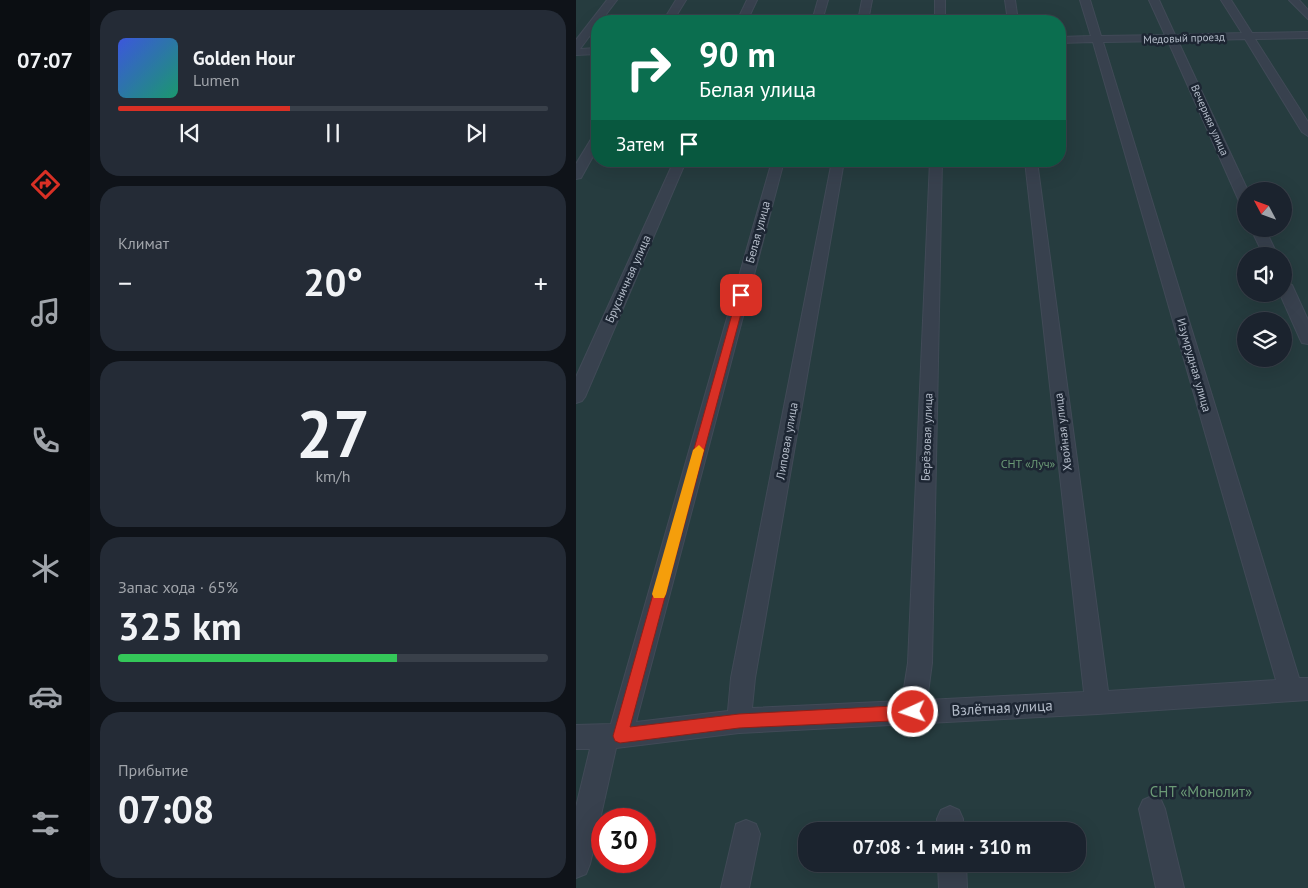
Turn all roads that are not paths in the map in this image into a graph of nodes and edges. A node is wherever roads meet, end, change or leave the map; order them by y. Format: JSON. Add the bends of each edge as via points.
{"nodes":[{"id":1,"x":612,"y":0,"type":"edge"},
{"id":2,"x":681,"y":0,"type":"edge"},
{"id":3,"x":752,"y":0,"type":"edge"},
{"id":4,"x":823,"y":0,"type":"edge"},
{"id":5,"x":867,"y":0,"type":"edge"},
{"id":6,"x":940,"y":0,"type":"edge"},
{"id":7,"x":1010,"y":0,"type":"edge"},
{"id":8,"x":1085,"y":0,"type":"edge"},
{"id":9,"x":1154,"y":0,"type":"edge"},
{"id":10,"x":1226,"y":0,"type":"edge"},
{"id":11,"x":1294,"y":0,"type":"edge"},
{"id":12,"x":601,"y":15,"type":"edge"},
{"id":13,"x":672,"y":15,"type":"edge"},
{"id":14,"x":745,"y":15,"type":"edge"},
{"id":15,"x":819,"y":15,"type":"edge"},
{"id":16,"x":864,"y":15,"type":"edge"},
{"id":17,"x":940,"y":15,"type":"edge"},
{"id":18,"x":1012,"y":15,"type":"edge"},
{"id":19,"x":1308,"y":16,"type":"edge"},
{"id":20,"x":591,"y":27,"type":"edge"},
{"id":21,"x":1308,"y":35,"type":"edge"},
{"id":22,"x":1249,"y":36,"type":"junction"},
{"id":23,"x":1173,"y":39,"type":"junction"},
{"id":24,"x":1066,"y":40,"type":"edge"},
{"id":25,"x":1098,"y":40,"type":"junction"},
{"id":26,"x":576,"y":47,"type":"edge"},
{"id":27,"x":591,"y":51,"type":"edge"},
{"id":28,"x":576,"y":52,"type":"edge"},
{"id":29,"x":1308,"y":132,"type":"edge"},
{"id":30,"x":591,"y":149,"type":"edge"},
{"id":31,"x":677,"y":167,"type":"edge"},
{"id":32,"x":776,"y":167,"type":"edge"},
{"id":33,"x":837,"y":167,"type":"edge"},
{"id":34,"x":936,"y":167,"type":"edge"},
{"id":35,"x":1032,"y":167,"type":"edge"},
{"id":36,"x":576,"y":174,"type":"edge"},
{"id":37,"x":1237,"y":182,"type":"edge"},
{"id":38,"x":1292,"y":302,"type":"edge"},
{"id":39,"x":1308,"y":339,"type":"edge"},
{"id":40,"x":576,"y":397,"type":"edge"},
{"id":41,"x":1299,"y":689,"type":"edge"},
{"id":42,"x":1098,"y":703,"type":"junction"},
{"id":43,"x":913,"y":712,"type":"junction"},
{"id":44,"x":739,"y":721,"type":"junction"},
{"id":45,"x":613,"y":736,"type":"junction"},
{"id":46,"x":576,"y":737,"type":"edge"},
{"id":47,"x":1152,"y":809,"type":"dead end"},
{"id":48,"x":746,"y":834,"type":"dead end"},
{"id":49,"x":576,"y":864,"type":"edge"},
{"id":50,"x":952,"y":872,"type":"edge"},
{"id":51,"x":735,"y":888,"type":"edge"},
{"id":52,"x":953,"y":888,"type":"edge"},
{"id":53,"x":1170,"y":888,"type":"edge"}],
"edges":[{"from":1,"to":12,"type":"street"},
{"from":2,"to":13,"type":"street"},
{"from":3,"to":14,"type":"street"},
{"from":4,"to":15,"type":"street"},
{"from":5,"to":16,"type":"street"},
{"from":6,"to":17,"type":"street"},
{"from":7,"to":18,"type":"street"},
{"from":8,"to":25,"type":"street","name":"Изумрудная улица"},
{"from":9,"to":23,"type":"street","name":"Вечерняя улица"},
{"from":10,"to":22,"type":"street"},
{"from":11,"to":19,"type":"street"},
{"from":20,"to":26,"type":"street"},
{"from":21,"to":22,"type":"street","name":"Медовый проезд"},
{"from":22,"to":23,"type":"street","name":"Медовый проезд"},
{"from":22,"to":29,"type":"street"},
{"from":23,"to":25,"type":"street","name":"Медовый проезд"},
{"from":23,"to":37,"type":"street","name":"Вечерняя улица"},
{"from":24,"to":25,"type":"street","name":"Медовый проезд"},
{"from":25,"to":41,"type":"street","name":"Изумрудная улица"},
{"from":27,"to":28,"type":"street"},
{"from":30,"to":36,"type":"street"},
{"from":31,"to":40,"type":"street","name":"Брусничная улица"},
{"from":32,"to":45,"type":"street","name":"Белая улица"},
{"from":33,"to":44,"type":"street","name":"Липовая улица","via":[[743,678]]},
{"from":34,"to":43,"type":"street","name":"Берёзовая улица","via":[[920,663]]},
{"from":35,"to":42,"type":"street","name":"Хвойная улица"},
{"from":38,"to":39,"type":"street"},
{"from":41,"to":42,"type":"street","name":"Взлётная улица"},
{"from":42,"to":43,"type":"street","name":"Взлётная улица"},
{"from":43,"to":44,"type":"street","name":"Взлётная улица"},
{"from":44,"to":45,"type":"street","name":"Взлётная улица"},
{"from":45,"to":46,"type":"street","name":"Взлётная улица"},
{"from":45,"to":49,"type":"street"},
{"from":47,"to":53,"type":"street"},
{"from":48,"to":51,"type":"street"},
{"from":50,"to":52,"type":"street"}]}
